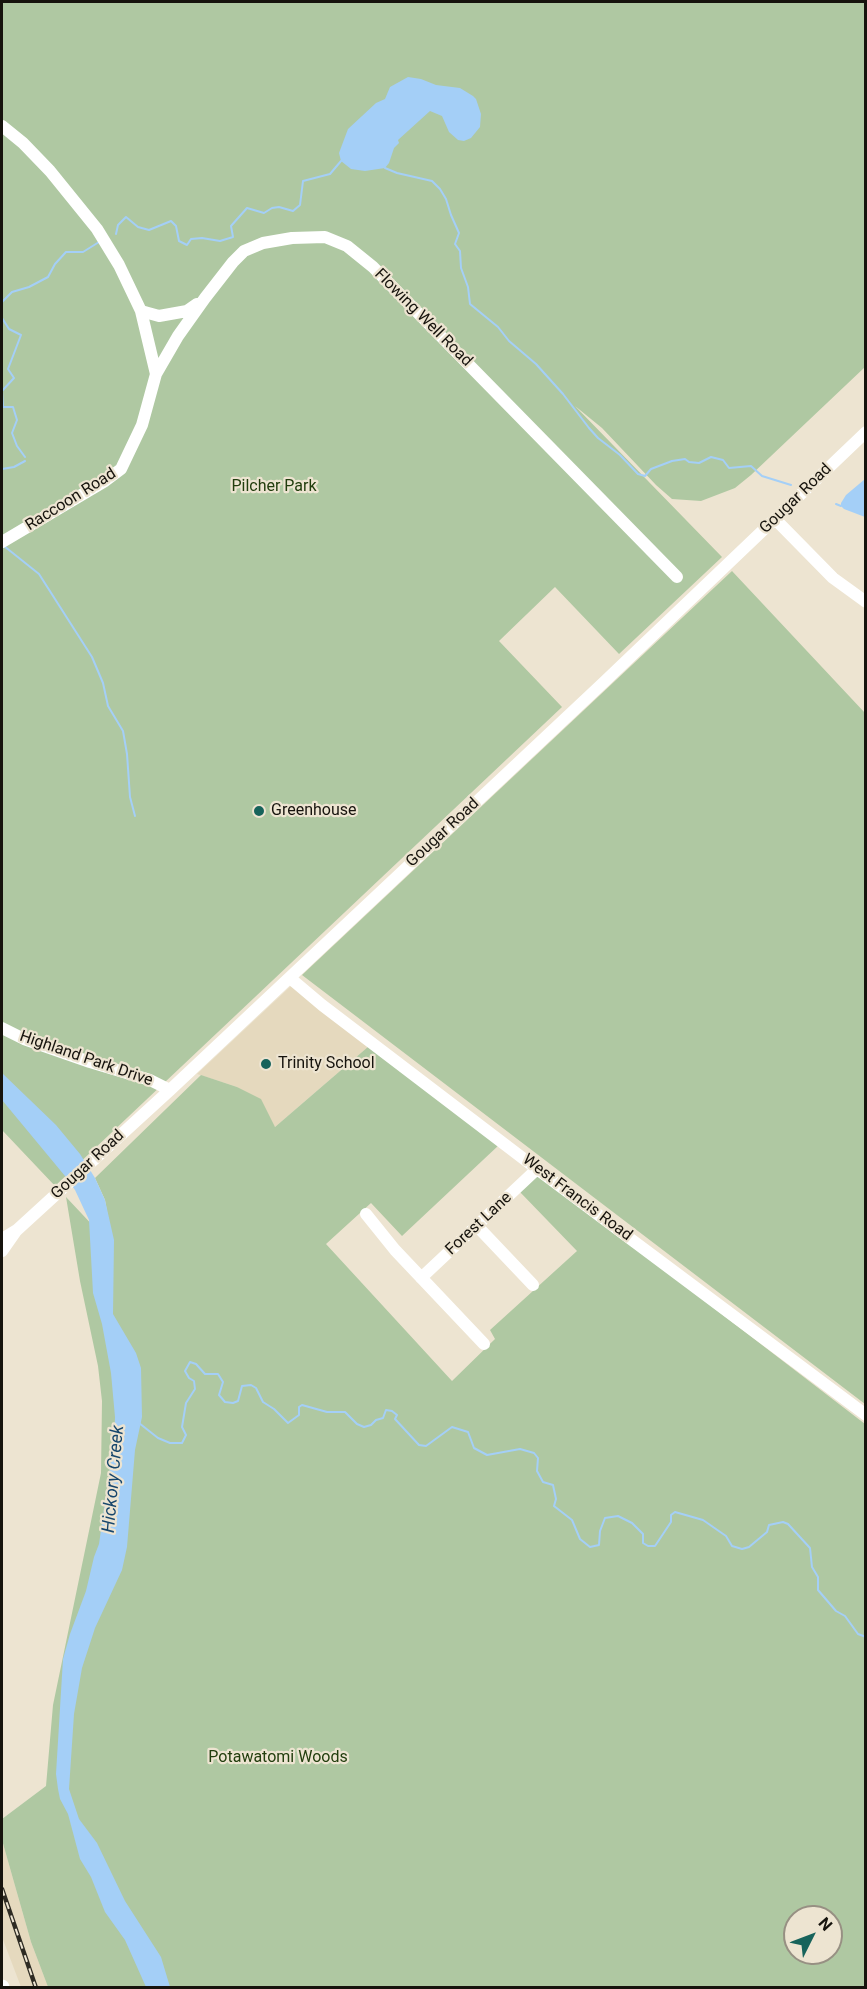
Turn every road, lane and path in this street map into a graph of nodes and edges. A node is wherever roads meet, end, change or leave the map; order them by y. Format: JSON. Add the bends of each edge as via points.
{"nodes":[{"id":1,"x":2,"y":126,"type":"edge"},
{"id":2,"x":205,"y":298,"type":"junction"},
{"id":3,"x":141,"y":311,"type":"junction"},
{"id":4,"x":156,"y":374,"type":"junction"},
{"id":5,"x":866,"y":432,"type":"edge"},
{"id":6,"x":775,"y":519,"type":"junction"},
{"id":7,"x":2,"y":542,"type":"edge"},
{"id":8,"x":677,"y":577,"type":"dead end"},
{"id":9,"x":866,"y":602,"type":"edge"},
{"id":10,"x":290,"y":978,"type":"junction"},
{"id":11,"x":2,"y":1028,"type":"edge"},
{"id":12,"x":170,"y":1090,"type":"junction"},
{"id":13,"x":537,"y":1169,"type":"junction"},
{"id":14,"x":366,"y":1214,"type":"dead end"},
{"id":15,"x":477,"y":1226,"type":"junction"},
{"id":16,"x":17,"y":1230,"type":"junction"},
{"id":17,"x":2,"y":1239,"type":"edge"},
{"id":18,"x":2,"y":1251,"type":"edge"},
{"id":19,"x":421,"y":1278,"type":"junction"},
{"id":20,"x":533,"y":1285,"type":"dead end"},
{"id":21,"x":484,"y":1344,"type":"dead end"},
{"id":22,"x":866,"y":1415,"type":"edge"}],
"edges":[{"from":1,"to":3,"type":"street","name":"Raccoon Road","via":[[50,171],[97,229]]},
{"from":2,"to":3,"type":"street","via":[[187,311],[159,316]]},
{"from":2,"to":4,"type":"street","name":"Flowing Well Road"},
{"from":2,"to":8,"type":"street","name":"Flowing Well Road","via":[[244,251],[263,243],[325,237],[347,246],[373,267]]},
{"from":3,"to":4,"type":"street","name":"Raccoon Road"},
{"from":4,"to":7,"type":"street","name":"Raccoon Road","via":[[142,425],[121,469]]},
{"from":5,"to":6,"type":"street","name":"Gougar Road"},
{"from":6,"to":9,"type":"street","via":[[833,579]]},
{"from":6,"to":10,"type":"street","name":"Gougar Road"},
{"from":10,"to":12,"type":"street","name":"Gougar Road"},
{"from":10,"to":13,"type":"street","name":"West Francis Road"},
{"from":11,"to":12,"type":"street","name":"Highland Park Drive"},
{"from":12,"to":16,"type":"street","name":"Gougar Road"},
{"from":13,"to":15,"type":"street","name":"Forest Lane"},
{"from":13,"to":22,"type":"street","name":"West Francis Road"},
{"from":14,"to":19,"type":"street"},
{"from":15,"to":19,"type":"street","name":"Forest Lane"},
{"from":15,"to":20,"type":"street"},
{"from":16,"to":17,"type":"street","name":"Gougar Road"},
{"from":16,"to":18,"type":"street","name":"Gougar Road"},
{"from":19,"to":21,"type":"street"}]}
